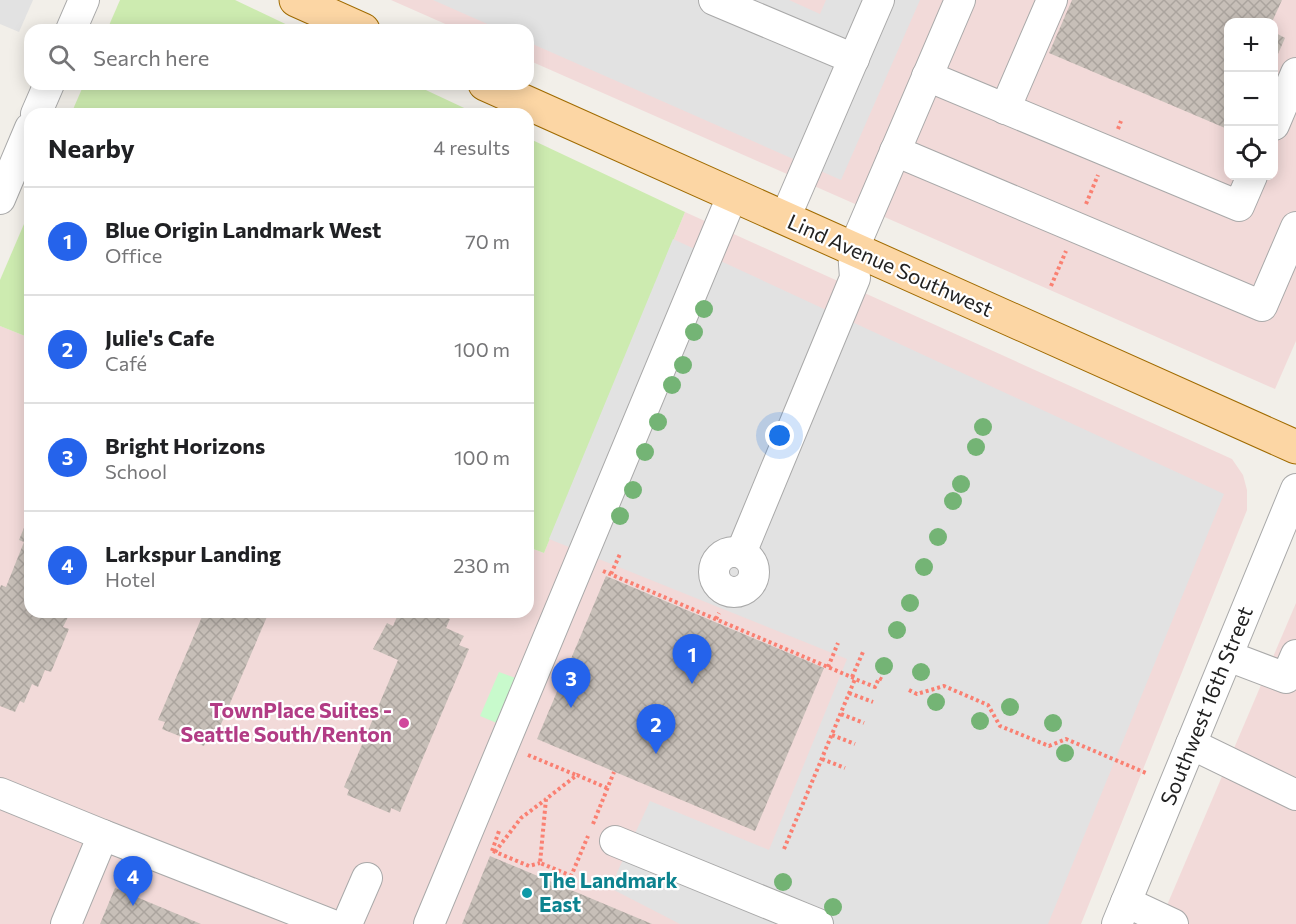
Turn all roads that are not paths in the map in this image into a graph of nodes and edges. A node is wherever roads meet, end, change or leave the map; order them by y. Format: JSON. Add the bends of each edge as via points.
{"nodes":[{"id":1,"x":84,"y":0,"type":"edge"},
{"id":2,"x":296,"y":0,"type":"edge"},
{"id":3,"x":714,"y":0,"type":"edge"},
{"id":4,"x":879,"y":0,"type":"edge"},
{"id":5,"x":960,"y":0,"type":"edge"},
{"id":6,"x":1052,"y":0,"type":"edge"},
{"id":7,"x":74,"y":24,"type":"edge"},
{"id":8,"x":350,"y":24,"type":"edge"},
{"id":9,"x":854,"y":59,"type":"junction"},
{"id":10,"x":1296,"y":73,"type":"edge"},
{"id":11,"x":927,"y":76,"type":"junction"},
{"id":12,"x":46,"y":90,"type":"edge"},
{"id":13,"x":499,"y":90,"type":"edge"},
{"id":14,"x":39,"y":108,"type":"edge"},
{"id":15,"x":1005,"y":109,"type":"junction"},
{"id":16,"x":1278,"y":116,"type":"edge"},
{"id":17,"x":24,"y":142,"type":"edge"},
{"id":18,"x":896,"y":151,"type":"junction"},
{"id":19,"x":1250,"y":180,"type":"edge"},
{"id":20,"x":2,"y":191,"type":"edge"},
{"id":21,"x":733,"y":194,"type":"junction"},
{"id":22,"x":785,"y":218,"type":"junction"},
{"id":23,"x":1296,"y":227,"type":"edge"},
{"id":24,"x":853,"y":250,"type":"junction"},
{"id":25,"x":1296,"y":447,"type":"edge"},
{"id":26,"x":1296,"y":489,"type":"edge"},
{"id":27,"x":741,"y":553,"type":"dead end"},
{"id":28,"x":1296,"y":655,"type":"edge"},
{"id":29,"x":1228,"y":656,"type":"junction"},
{"id":30,"x":1191,"y":744,"type":"junction"},
{"id":31,"x":0,"y":793,"type":"edge"},
{"id":32,"x":1296,"y":795,"type":"edge"},
{"id":33,"x":103,"y":835,"type":"junction"},
{"id":34,"x":615,"y":841,"type":"dead end"},
{"id":35,"x":367,"y":878,"type":"dead end"},
{"id":36,"x":1122,"y":913,"type":"edge"},
{"id":37,"x":66,"y":924,"type":"edge"},
{"id":38,"x":330,"y":924,"type":"edge"},
{"id":39,"x":347,"y":924,"type":"edge"},
{"id":40,"x":429,"y":924,"type":"edge"},
{"id":41,"x":818,"y":924,"type":"edge"},
{"id":42,"x":1173,"y":924,"type":"edge"}],
"edges":[{"from":1,"to":7,"type":"street"},
{"from":2,"to":8,"type":"main road"},
{"from":3,"to":9,"type":"street"},
{"from":4,"to":9,"type":"street"},
{"from":5,"to":11,"type":"street"},
{"from":6,"to":15,"type":"street"},
{"from":9,"to":22,"type":"street"},
{"from":10,"to":16,"type":"street"},
{"from":11,"to":15,"type":"street"},
{"from":11,"to":18,"type":"street"},
{"from":12,"to":14,"type":"street"},
{"from":13,"to":21,"type":"main road","name":"Lind Avenue Southwest"},
{"from":15,"to":19,"type":"street","via":[[1239,207]]},
{"from":17,"to":20,"type":"street"},
{"from":18,"to":23,"type":"street","via":[[1262,306]]},
{"from":18,"to":24,"type":"street"},
{"from":21,"to":22,"type":"main road","name":"Lind Avenue Southwest"},
{"from":21,"to":40,"type":"street"},
{"from":22,"to":24,"type":"main road","name":"Lind Avenue Southwest"},
{"from":24,"to":25,"type":"main road","name":"Lind Avenue Southwest"},
{"from":24,"to":27,"type":"street","via":[[855,278]]},
{"from":26,"to":29,"type":"street","name":"Southwest 16th Street"},
{"from":28,"to":29,"type":"street","via":[[1286,678]]},
{"from":29,"to":30,"type":"street","name":"Southwest 16th Street"},
{"from":30,"to":32,"type":"street"},
{"from":30,"to":36,"type":"street","name":"Southwest 16th Street"},
{"from":31,"to":33,"type":"street"},
{"from":33,"to":37,"type":"street"},
{"from":33,"to":38,"type":"street"},
{"from":34,"to":41,"type":"street"},
{"from":35,"to":39,"type":"street"},
{"from":36,"to":42,"type":"street"}]}
